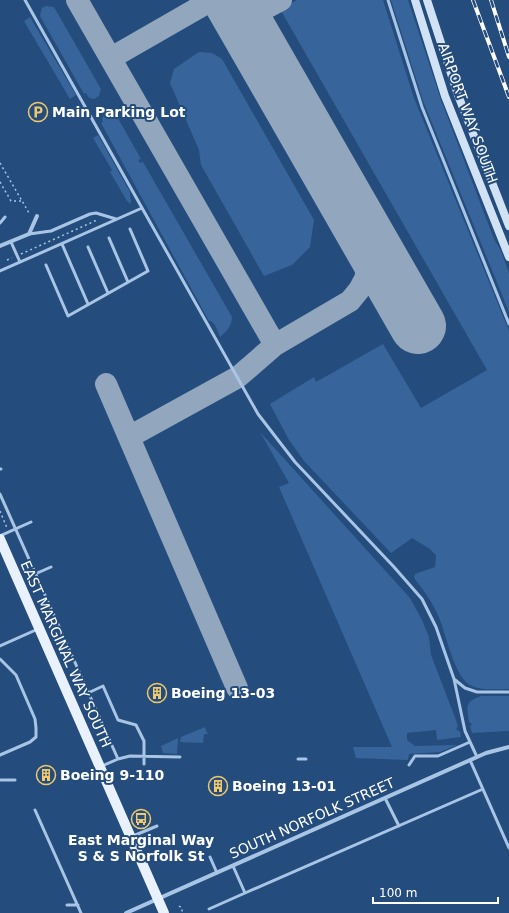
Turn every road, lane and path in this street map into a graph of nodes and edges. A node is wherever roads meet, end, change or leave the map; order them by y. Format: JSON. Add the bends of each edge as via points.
{"nodes":[{"id":1,"x":25,"y":0,"type":"edge"},
{"id":2,"x":388,"y":0,"type":"edge"},
{"id":3,"x":415,"y":0,"type":"edge"},
{"id":4,"x":427,"y":0,"type":"edge"},
{"id":5,"x":0,"y":162,"type":"edge"},
{"id":6,"x":0,"y":182,"type":"edge"},
{"id":7,"x":22,"y":201,"type":"junction"},
{"id":8,"x":142,"y":208,"type":"junction"},
{"id":9,"x":96,"y":213,"type":"junction"},
{"id":10,"x":37,"y":216,"type":"joint"},
{"id":11,"x":5,"y":217,"type":"dead end"},
{"id":12,"x":117,"y":220,"type":"junction"},
{"id":13,"x":0,"y":223,"type":"edge"},
{"id":14,"x":509,"y":226,"type":"edge"},
{"id":15,"x":130,"y":229,"type":"dead end"},
{"id":16,"x":29,"y":234,"type":"junction"},
{"id":17,"x":109,"y":238,"type":"dead end"},
{"id":18,"x":11,"y":242,"type":"junction"},
{"id":19,"x":62,"y":244,"type":"junction"},
{"id":20,"x":0,"y":246,"type":"edge"},
{"id":21,"x":88,"y":247,"type":"dead end"},
{"id":22,"x":17,"y":256,"type":"junction"},
{"id":23,"x":509,"y":257,"type":"edge"},
{"id":24,"x":7,"y":260,"type":"dead end"},
{"id":25,"x":20,"y":262,"type":"junction"},
{"id":26,"x":46,"y":265,"type":"dead end"},
{"id":27,"x":0,"y":271,"type":"edge"},
{"id":28,"x":128,"y":282,"type":"junction"},
{"id":29,"x":108,"y":293,"type":"junction"},
{"id":30,"x":88,"y":304,"type":"junction"},
{"id":31,"x":509,"y":324,"type":"edge"},
{"id":32,"x":0,"y":494,"type":"edge"},
{"id":33,"x":0,"y":511,"type":"edge"},
{"id":34,"x":31,"y":522,"type":"dead end"},
{"id":35,"x":16,"y":529,"type":"junction"},
{"id":36,"x":9,"y":532,"type":"junction"},
{"id":37,"x":0,"y":537,"type":"edge"},
{"id":38,"x":51,"y":567,"type":"dead end"},
{"id":39,"x":35,"y":574,"type":"junction"},
{"id":40,"x":40,"y":628,"type":"junction"},
{"id":41,"x":0,"y":646,"type":"edge"},
{"id":42,"x":0,"y":659,"type":"edge"},
{"id":43,"x":454,"y":680,"type":"junction"},
{"id":44,"x":509,"y":692,"type":"edge"},
{"id":45,"x":88,"y":693,"type":"junction"},
{"id":46,"x":470,"y":742,"type":"junction"},
{"id":47,"x":509,"y":747,"type":"edge"},
{"id":48,"x":0,"y":755,"type":"edge"},
{"id":49,"x":144,"y":756,"type":"junction"},
{"id":50,"x":180,"y":757,"type":"dead end"},
{"id":51,"x":477,"y":757,"type":"junction"},
{"id":52,"x":118,"y":759,"type":"junction"},
{"id":53,"x":298,"y":759,"type":"dead end"},
{"id":54,"x":306,"y":759,"type":"dead end"},
{"id":55,"x":470,"y":760,"type":"junction"},
{"id":56,"x":144,"y":764,"type":"dead end"},
{"id":57,"x":409,"y":765,"type":"dead end"},
{"id":58,"x":100,"y":766,"type":"junction"},
{"id":59,"x":0,"y":780,"type":"edge"},
{"id":60,"x":15,"y":780,"type":"dead end"},
{"id":61,"x":483,"y":789,"type":"junction"},
{"id":62,"x":386,"y":798,"type":"junction"},
{"id":63,"x":35,"y":810,"type":"dead end"},
{"id":64,"x":157,"y":826,"type":"dead end"},
{"id":65,"x":399,"y":826,"type":"junction"},
{"id":66,"x":132,"y":836,"type":"junction"},
{"id":67,"x":509,"y":848,"type":"edge"},
{"id":68,"x":210,"y":857,"type":"dead end"},
{"id":69,"x":233,"y":866,"type":"junction"},
{"id":70,"x":217,"y":873,"type":"junction"},
{"id":71,"x":245,"y":893,"type":"junction"},
{"id":72,"x":158,"y":899,"type":"junction"},
{"id":73,"x":67,"y":905,"type":"dead end"},
{"id":74,"x":78,"y":905,"type":"junction"},
{"id":75,"x":179,"y":906,"type":"dead end"},
{"id":76,"x":209,"y":909,"type":"dead end"},
{"id":77,"x":81,"y":913,"type":"edge"},
{"id":78,"x":126,"y":913,"type":"edge"},
{"id":79,"x":164,"y":913,"type":"edge"},
{"id":80,"x":182,"y":913,"type":"edge"}],
"edges":[{"from":1,"to":8,"type":"lane"},
{"from":2,"to":31,"type":"lane","via":[[422,107]]},
{"from":3,"to":23,"type":"main road","name":"AIRPORT WAY SOUTH","via":[[445,96]]},
{"from":4,"to":14,"type":"main road","name":"AIRPORT WAY SOUTH","via":[[458,95]]},
{"from":5,"to":7,"type":"path"},
{"from":6,"to":7,"type":"path","via":[[11,201]]},
{"from":7,"to":10,"type":"path","via":[[29,213]]},
{"from":8,"to":12,"type":"lane"},
{"from":8,"to":43,"type":"lane","via":[[258,414],[295,462],[422,600],[436,627]]},
{"from":9,"to":12,"type":"lane"},
{"from":9,"to":16,"type":"lane","via":[[51,231]]},
{"from":9,"to":22,"type":"path","via":[[95,222]]},
{"from":10,"to":16,"type":"street"},
{"from":11,"to":13,"type":"lane"},
{"from":12,"to":19,"type":"lane"},
{"from":15,"to":28,"type":"lane","via":[[148,271]]},
{"from":16,"to":18,"type":"street"},
{"from":17,"to":28,"type":"lane"},
{"from":18,"to":20,"type":"street"},
{"from":18,"to":22,"type":"lane"},
{"from":19,"to":25,"type":"lane"},
{"from":19,"to":30,"type":"lane"},
{"from":21,"to":29,"type":"lane"},
{"from":22,"to":24,"type":"path"},
{"from":22,"to":25,"type":"lane"},
{"from":25,"to":27,"type":"lane"},
{"from":26,"to":30,"type":"lane","via":[[68,316]]},
{"from":28,"to":29,"type":"lane"},
{"from":29,"to":30,"type":"lane"},
{"from":32,"to":35,"type":"lane"},
{"from":33,"to":36,"type":"path"},
{"from":34,"to":35,"type":"lane"},
{"from":35,"to":36,"type":"lane"},
{"from":35,"to":39,"type":"lane"},
{"from":36,"to":37,"type":"lane"},
{"from":37,"to":40,"type":"main road","name":"EAST MARGINAL WAY SOUTH"},
{"from":38,"to":39,"type":"lane"},
{"from":39,"to":45,"type":"lane"},
{"from":40,"to":41,"type":"lane"},
{"from":40,"to":58,"type":"main road","name":"EAST MARGINAL WAY SOUTH"},
{"from":42,"to":48,"type":"lane","via":[[16,675],[35,719],[36,728],[36,736],[30,742]]},
{"from":43,"to":44,"type":"lane","via":[[465,688],[477,692]]},
{"from":43,"to":46,"type":"lane"},
{"from":45,"to":49,"type":"lane","via":[[103,686],[118,720],[136,725],[144,741]]},
{"from":45,"to":52,"type":"lane"},
{"from":46,"to":51,"type":"lane"},
{"from":46,"to":57,"type":"lane","via":[[438,756],[414,756]]},
{"from":47,"to":51,"type":"street","name":"SOUTH NORFOLK STREET"},
{"from":49,"to":50,"type":"lane"},
{"from":49,"to":52,"type":"lane"},
{"from":49,"to":56,"type":"lane"},
{"from":51,"to":55,"type":"street","name":"SOUTH NORFOLK STREET"},
{"from":52,"to":58,"type":"lane"},
{"from":53,"to":54,"type":"lane"},
{"from":55,"to":61,"type":"lane"},
{"from":55,"to":62,"type":"street","name":"SOUTH NORFOLK STREET"},
{"from":58,"to":66,"type":"main road","name":"EAST MARGINAL WAY SOUTH"},
{"from":59,"to":60,"type":"lane"},
{"from":61,"to":65,"type":"lane"},
{"from":61,"to":67,"type":"lane"},
{"from":62,"to":65,"type":"lane"},
{"from":62,"to":69,"type":"street","name":"SOUTH NORFOLK STREET"},
{"from":63,"to":74,"type":"lane"},
{"from":64,"to":66,"type":"lane"},
{"from":65,"to":71,"type":"lane"},
{"from":66,"to":72,"type":"main road","name":"EAST MARGINAL WAY SOUTH"},
{"from":68,"to":70,"type":"lane"},
{"from":69,"to":70,"type":"street","name":"SOUTH NORFOLK STREET"},
{"from":69,"to":71,"type":"lane"},
{"from":70,"to":72,"type":"street","name":"SOUTH NORFOLK STREET"},
{"from":71,"to":76,"type":"lane"},
{"from":72,"to":78,"type":"street","name":"SOUTH NORFOLK STREET"},
{"from":72,"to":79,"type":"main road","name":"EAST MARGINAL WAY SOUTH"},
{"from":73,"to":74,"type":"lane"},
{"from":74,"to":77,"type":"lane"},
{"from":75,"to":80,"type":"path"}]}
